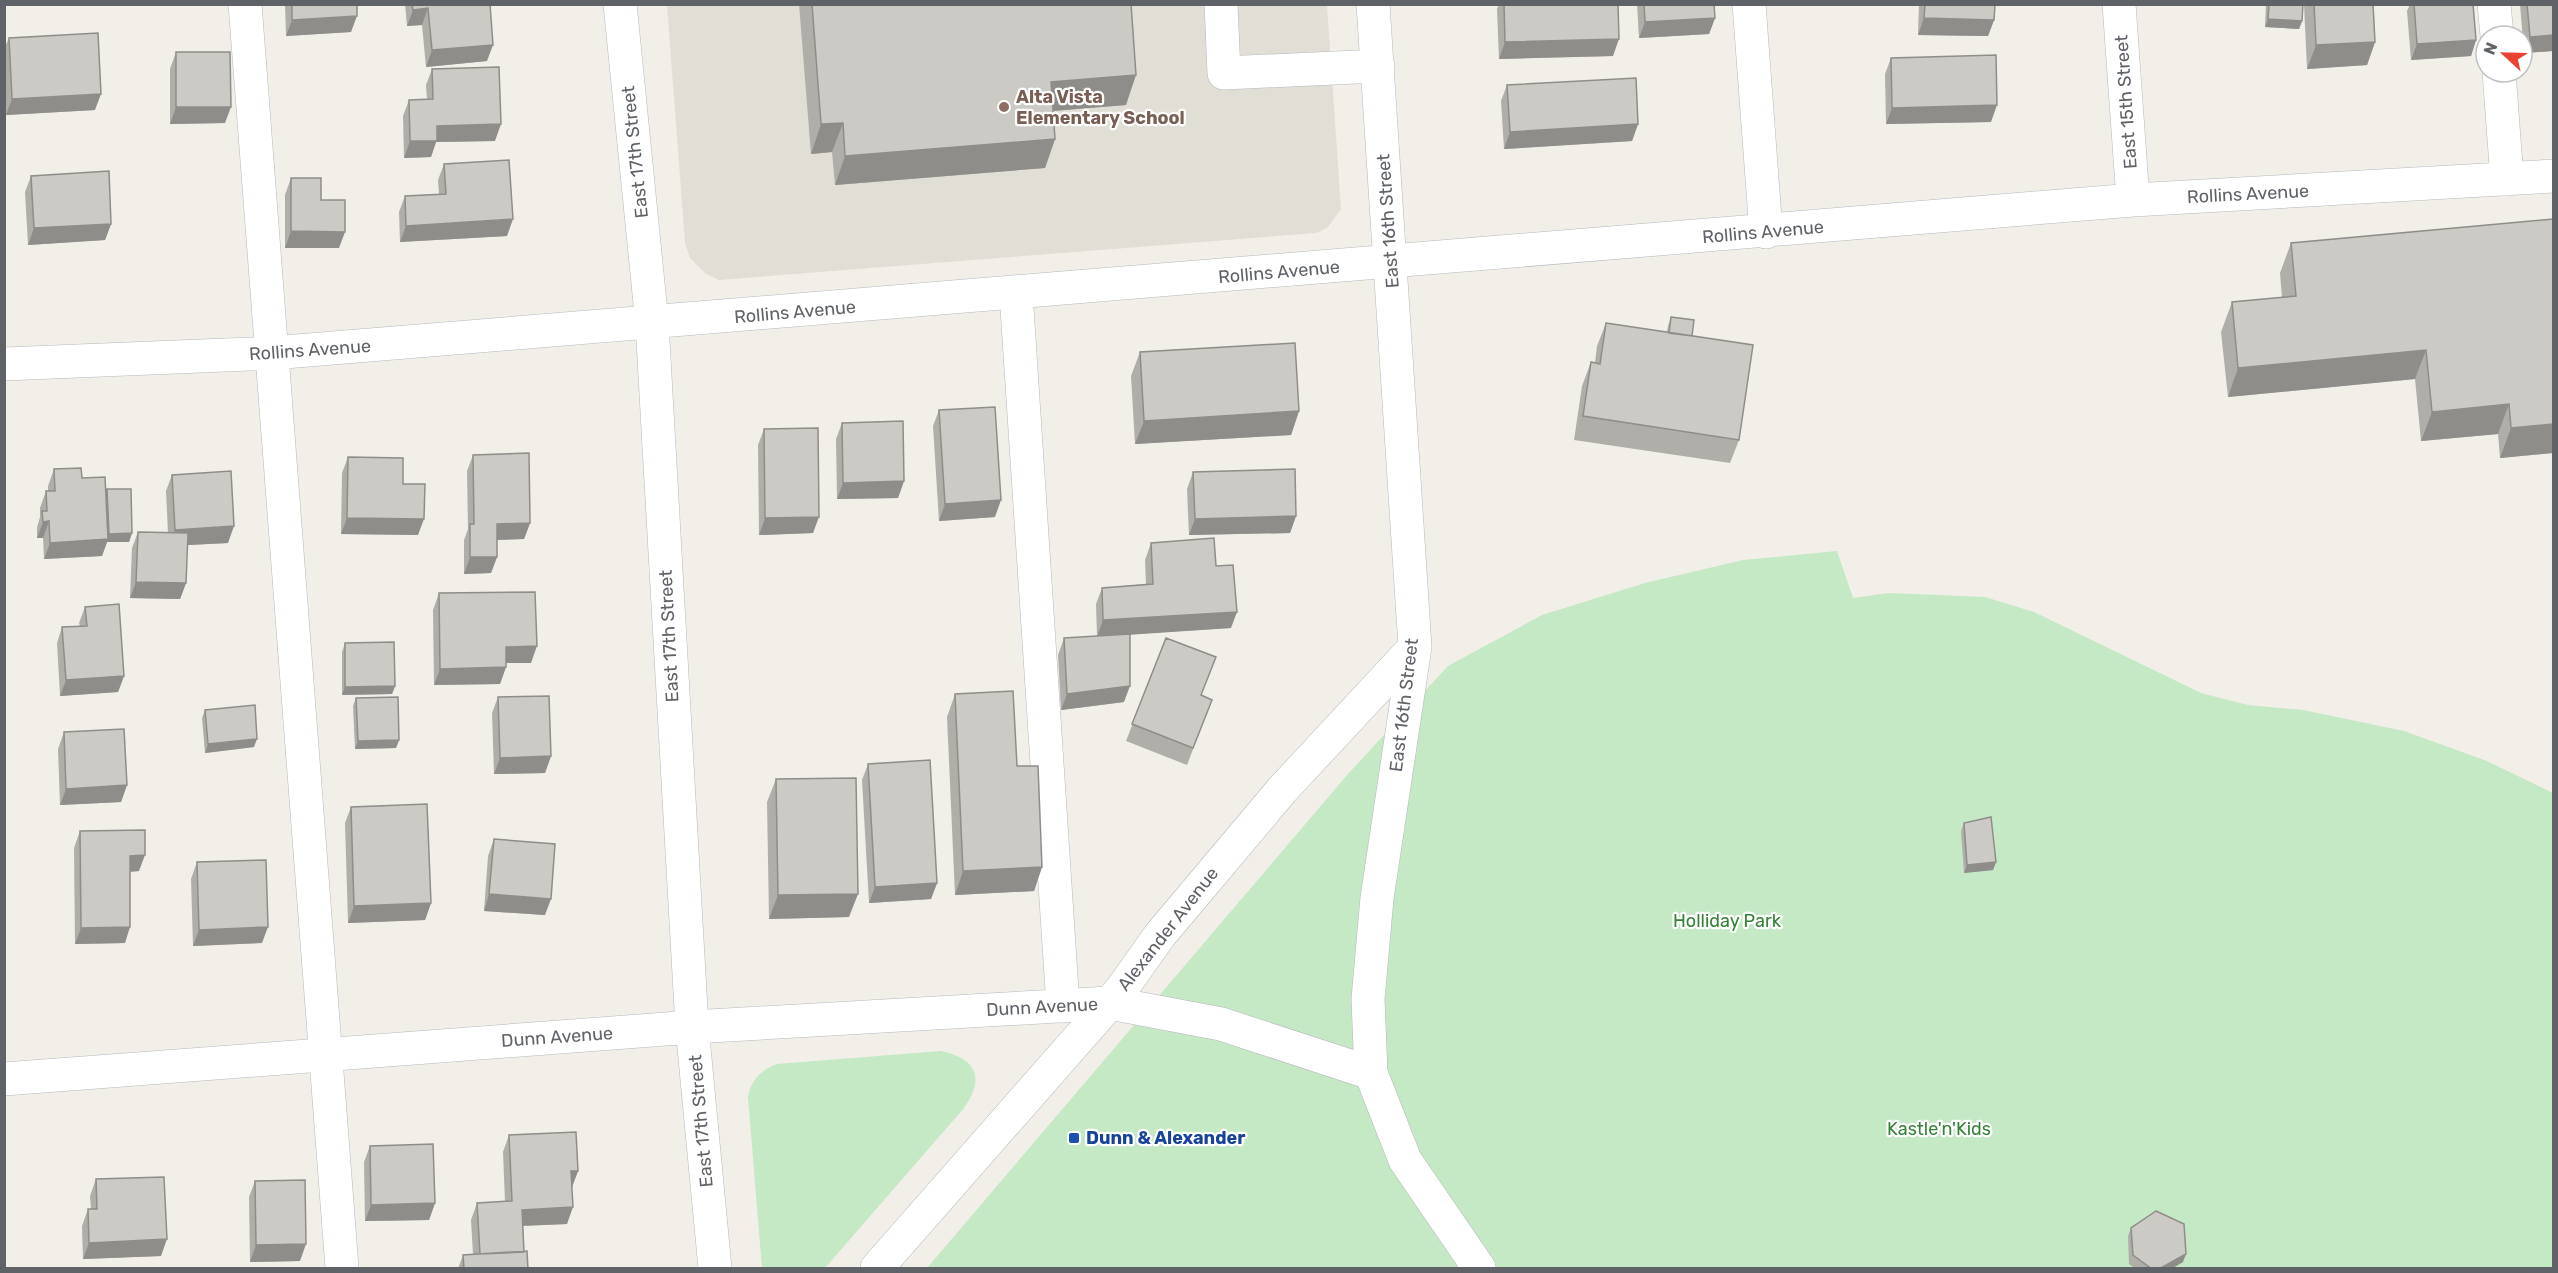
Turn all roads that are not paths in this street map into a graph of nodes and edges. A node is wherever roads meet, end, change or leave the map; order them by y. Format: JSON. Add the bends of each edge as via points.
{"nodes":[{"id":1,"x":245,"y":4,"type":"edge"},
{"id":2,"x":620,"y":4,"type":"edge"},
{"id":3,"x":1221,"y":4,"type":"edge"},
{"id":4,"x":1373,"y":4,"type":"edge"},
{"id":5,"x":1749,"y":4,"type":"edge"},
{"id":6,"x":2120,"y":4,"type":"edge"},
{"id":7,"x":2494,"y":4,"type":"edge"},
{"id":8,"x":2496,"y":24,"type":"edge"},
{"id":9,"x":1378,"y":66,"type":"junction"},
{"id":10,"x":2500,"y":84,"type":"edge"},
{"id":11,"x":2553,"y":176,"type":"edge"},
{"id":12,"x":2507,"y":179,"type":"junction"},
{"id":13,"x":2133,"y":201,"type":"junction"},
{"id":14,"x":1766,"y":231,"type":"junction"},
{"id":15,"x":1391,"y":263,"type":"junction"},
{"id":16,"x":1016,"y":293,"type":"junction"},
{"id":17,"x":652,"y":323,"type":"junction"},
{"id":18,"x":272,"y":353,"type":"junction"},
{"id":19,"x":4,"y":363,"type":"edge"},
{"id":20,"x":1415,"y":647,"type":"junction"},
{"id":21,"x":1110,"y":1003,"type":"junction"},
{"id":22,"x":1063,"y":1006,"type":"junction"},
{"id":23,"x":692,"y":1027,"type":"junction"},
{"id":24,"x":327,"y":1053,"type":"junction"},
{"id":25,"x":1371,"y":1073,"type":"junction"},
{"id":26,"x":4,"y":1079,"type":"edge"},
{"id":27,"x":342,"y":1269,"type":"edge"},
{"id":28,"x":715,"y":1269,"type":"edge"},
{"id":29,"x":877,"y":1269,"type":"edge"},
{"id":30,"x":1479,"y":1269,"type":"edge"}],
"edges":[{"from":1,"to":18,"type":"street"},
{"from":2,"to":17,"type":"street","name":"East 17th Street"},
{"from":3,"to":9,"type":"street","via":[[1224,73]]},
{"from":4,"to":9,"type":"street","name":"East 16th Street"},
{"from":5,"to":14,"type":"street"},
{"from":6,"to":13,"type":"street","name":"East 15th Street"},
{"from":7,"to":8,"type":"street"},
{"from":9,"to":15,"type":"street","name":"East 16th Street"},
{"from":10,"to":12,"type":"street"},
{"from":11,"to":12,"type":"street","name":"Rollins Avenue"},
{"from":12,"to":13,"type":"street","name":"Rollins Avenue"},
{"from":13,"to":14,"type":"street","name":"Rollins Avenue"},
{"from":14,"to":15,"type":"street","name":"Rollins Avenue"},
{"from":15,"to":16,"type":"street","name":"Rollins Avenue"},
{"from":15,"to":20,"type":"street","name":"East 16th Street"},
{"from":16,"to":17,"type":"street","name":"Rollins Avenue"},
{"from":16,"to":22,"type":"street"},
{"from":17,"to":18,"type":"street","name":"Rollins Avenue"},
{"from":17,"to":23,"type":"street","name":"East 17th Street"},
{"from":18,"to":19,"type":"street","name":"Rollins Avenue"},
{"from":18,"to":24,"type":"street"},
{"from":20,"to":21,"type":"street","name":"Alexander Avenue","via":[[1282,790],[1160,935]]},
{"from":20,"to":25,"type":"street","name":"East 16th Street","via":[[1377,898],[1368,999]]},
{"from":21,"to":22,"type":"street","name":"Dunn Avenue"},
{"from":21,"to":25,"type":"street","name":"Dunn Avenue","via":[[1221,1024]]},
{"from":21,"to":29,"type":"street","name":"Alexander Avenue"},
{"from":22,"to":23,"type":"street","name":"Dunn Avenue"},
{"from":23,"to":24,"type":"street","name":"Dunn Avenue"},
{"from":23,"to":28,"type":"street","name":"East 17th Street"},
{"from":24,"to":26,"type":"street","name":"Dunn Avenue"},
{"from":24,"to":27,"type":"street"},
{"from":25,"to":30,"type":"street","name":"East 16th Street","via":[[1405,1161]]}]}
